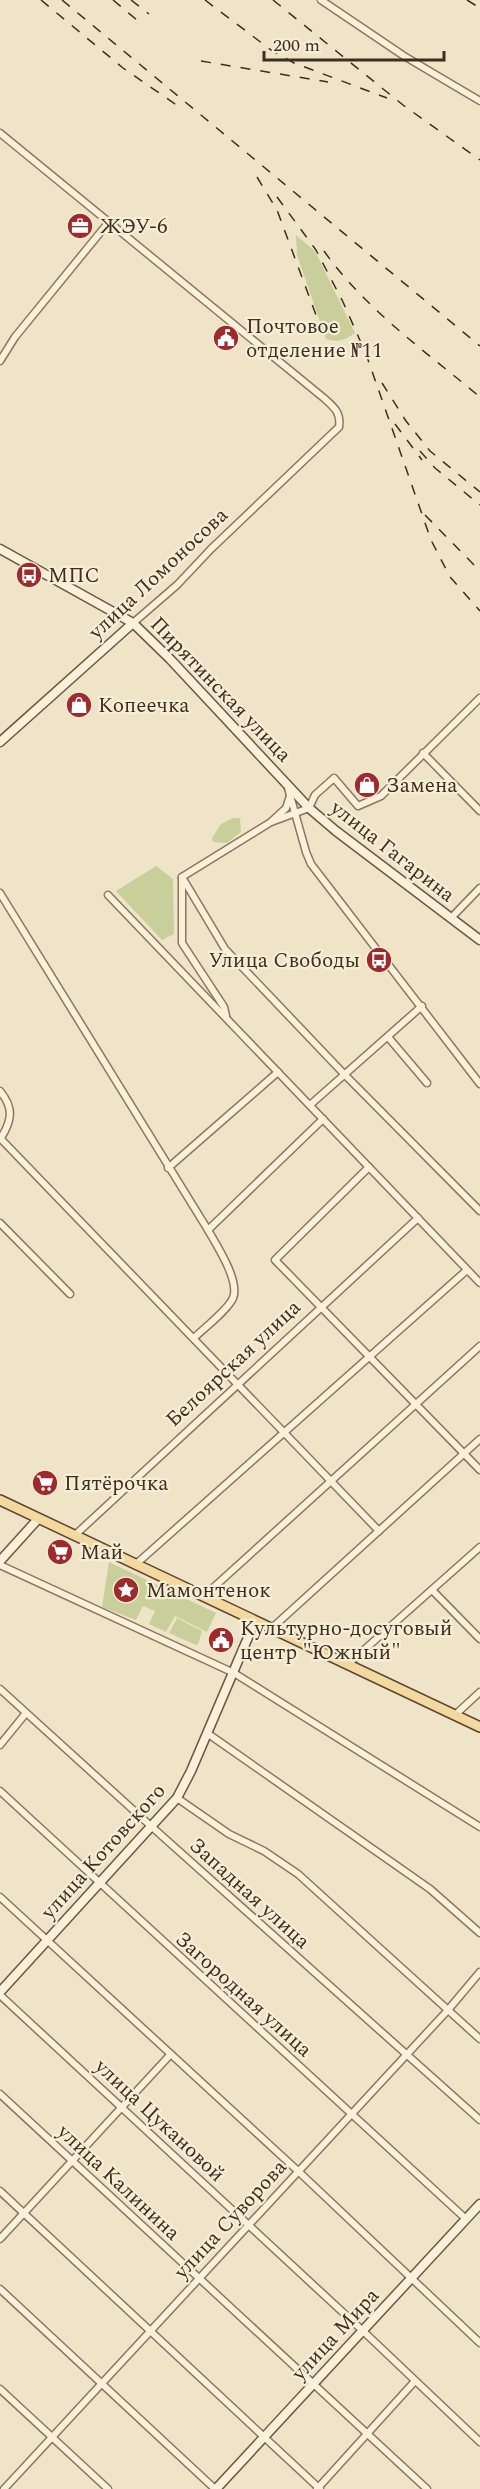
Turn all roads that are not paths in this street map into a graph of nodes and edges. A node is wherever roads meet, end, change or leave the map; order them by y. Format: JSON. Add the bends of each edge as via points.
{"nodes":[{"id":1,"x":321,"y":0,"type":"edge"},
{"id":2,"x":480,"y":101,"type":"edge"},
{"id":3,"x":0,"y":133,"type":"edge"},
{"id":4,"x":108,"y":223,"type":"junction"},
{"id":5,"x":0,"y":361,"type":"edge"},
{"id":6,"x":0,"y":549,"type":"edge"},
{"id":7,"x":133,"y":623,"type":"junction"},
{"id":8,"x":480,"y":698,"type":"edge"},
{"id":9,"x":0,"y":742,"type":"edge"},
{"id":10,"x":423,"y":753,"type":"junction"},
{"id":11,"x":289,"y":790,"type":"junction"},
{"id":12,"x":309,"y":808,"type":"junction"},
{"id":13,"x":480,"y":811,"type":"edge"},
{"id":14,"x":296,"y":814,"type":"junction"},
{"id":15,"x":271,"y":822,"type":"junction"},
{"id":16,"x":182,"y":877,"type":"junction"},
{"id":17,"x":480,"y":888,"type":"edge"},
{"id":18,"x":0,"y":893,"type":"edge"},
{"id":19,"x":108,"y":895,"type":"dead end"},
{"id":20,"x":451,"y":918,"type":"junction"},
{"id":21,"x":480,"y":939,"type":"edge"},
{"id":22,"x":422,"y":1006,"type":"junction"},
{"id":23,"x":227,"y":1018,"type":"junction"},
{"id":24,"x":388,"y":1037,"type":"junction"},
{"id":25,"x":278,"y":1072,"type":"junction"},
{"id":26,"x":345,"y":1075,"type":"junction"},
{"id":27,"x":427,"y":1083,"type":"dead end"},
{"id":28,"x":480,"y":1084,"type":"edge"},
{"id":29,"x":0,"y":1091,"type":"edge"},
{"id":30,"x":310,"y":1106,"type":"junction"},
{"id":31,"x":323,"y":1119,"type":"junction"},
{"id":32,"x":0,"y":1138,"type":"edge"},
{"id":33,"x":369,"y":1167,"type":"junction"},
{"id":34,"x":168,"y":1168,"type":"junction"},
{"id":35,"x":480,"y":1211,"type":"edge"},
{"id":36,"x":418,"y":1218,"type":"junction"},
{"id":37,"x":0,"y":1224,"type":"edge"},
{"id":38,"x":208,"y":1230,"type":"junction"},
{"id":39,"x":467,"y":1270,"type":"junction"},
{"id":40,"x":480,"y":1283,"type":"edge"},
{"id":41,"x":70,"y":1294,"type":"dead end"},
{"id":42,"x":321,"y":1307,"type":"junction"},
{"id":43,"x":194,"y":1338,"type":"junction"},
{"id":44,"x":480,"y":1346,"type":"edge"},
{"id":45,"x":370,"y":1356,"type":"junction"},
{"id":46,"x":238,"y":1384,"type":"junction"},
{"id":47,"x":416,"y":1404,"type":"junction"},
{"id":48,"x":284,"y":1432,"type":"junction"},
{"id":49,"x":480,"y":1439,"type":"edge"},
{"id":50,"x":465,"y":1454,"type":"junction"},
{"id":51,"x":480,"y":1470,"type":"edge"},
{"id":52,"x":331,"y":1481,"type":"junction"},
{"id":53,"x":0,"y":1500,"type":"edge"},
{"id":54,"x":38,"y":1519,"type":"junction"},
{"id":55,"x":379,"y":1531,"type":"junction"},
{"id":56,"x":74,"y":1536,"type":"junction"},
{"id":57,"x":480,"y":1547,"type":"edge"},
{"id":58,"x":0,"y":1563,"type":"edge"},
{"id":59,"x":135,"y":1565,"type":"junction"},
{"id":60,"x":432,"y":1590,"type":"junction"},
{"id":61,"x":203,"y":1597,"type":"junction"},
{"id":62,"x":255,"y":1621,"type":"junction"},
{"id":63,"x":272,"y":1628,"type":"junction"},
{"id":64,"x":480,"y":1639,"type":"edge"},
{"id":65,"x":348,"y":1665,"type":"junction"},
{"id":66,"x":234,"y":1673,"type":"junction"},
{"id":67,"x":0,"y":1689,"type":"edge"},
{"id":68,"x":480,"y":1692,"type":"edge"},
{"id":69,"x":26,"y":1713,"type":"junction"},
{"id":70,"x":455,"y":1715,"type":"junction"},
{"id":71,"x":480,"y":1727,"type":"edge"},
{"id":72,"x":207,"y":1733,"type":"junction"},
{"id":73,"x":0,"y":1745,"type":"edge"},
{"id":74,"x":0,"y":1791,"type":"edge"},
{"id":75,"x":177,"y":1798,"type":"junction"},
{"id":76,"x":152,"y":1827,"type":"junction"},
{"id":77,"x":480,"y":1827,"type":"edge"},
{"id":78,"x":99,"y":1884,"type":"junction"},
{"id":79,"x":0,"y":1897,"type":"edge"},
{"id":80,"x":480,"y":1933,"type":"edge"},
{"id":81,"x":47,"y":1941,"type":"junction"},
{"id":82,"x":480,"y":1972,"type":"edge"},
{"id":83,"x":0,"y":1993,"type":"edge"},
{"id":84,"x":448,"y":2010,"type":"junction"},
{"id":85,"x":480,"y":2039,"type":"edge"},
{"id":86,"x":406,"y":2054,"type":"junction"},
{"id":87,"x":170,"y":2055,"type":"junction"},
{"id":88,"x":0,"y":2094,"type":"edge"},
{"id":89,"x":122,"y":2106,"type":"junction"},
{"id":90,"x":351,"y":2114,"type":"junction"},
{"id":91,"x":480,"y":2120,"type":"edge"},
{"id":92,"x":72,"y":2161,"type":"junction"},
{"id":93,"x":298,"y":2171,"type":"junction"},
{"id":94,"x":0,"y":2190,"type":"edge"},
{"id":95,"x":480,"y":2204,"type":"edge"},
{"id":96,"x":24,"y":2213,"type":"junction"},
{"id":97,"x":466,"y":2219,"type":"junction"},
{"id":98,"x":247,"y":2225,"type":"junction"},
{"id":99,"x":0,"y":2239,"type":"edge"},
{"id":100,"x":198,"y":2277,"type":"junction"},
{"id":101,"x":411,"y":2279,"type":"junction"},
{"id":102,"x":0,"y":2289,"type":"edge"},
{"id":103,"x":149,"y":2331,"type":"junction"},
{"id":104,"x":363,"y":2331,"type":"junction"},
{"id":105,"x":480,"y":2343,"type":"edge"},
{"id":106,"x":415,"y":2381,"type":"junction"},
{"id":107,"x":100,"y":2384,"type":"junction"},
{"id":108,"x":313,"y":2384,"type":"junction"},
{"id":109,"x":0,"y":2389,"type":"edge"},
{"id":110,"x":367,"y":2434,"type":"junction"},
{"id":111,"x":264,"y":2436,"type":"junction"},
{"id":112,"x":51,"y":2437,"type":"junction"},
{"id":113,"x":480,"y":2442,"type":"edge"},
{"id":114,"x":319,"y":2488,"type":"edge"},
{"id":115,"x":4,"y":2489,"type":"edge"},
{"id":116,"x":108,"y":2489,"type":"edge"},
{"id":117,"x":215,"y":2489,"type":"edge"},
{"id":118,"x":427,"y":2489,"type":"edge"}],
"edges":[{"from":1,"to":2,"type":"street"},
{"from":3,"to":4,"type":"street"},
{"from":4,"to":5,"type":"street"},
{"from":4,"to":7,"type":"street","name":"улица Ломоносова","via":[[325,399],[341,418],[339,428]]},
{"from":6,"to":7,"type":"street","name":"Пирятинская улица"},
{"from":7,"to":9,"type":"street","name":"улица Ломоносова"},
{"from":7,"to":11,"type":"street","name":"Пирятинская улица"},
{"from":8,"to":10,"type":"street"},
{"from":10,"to":12,"type":"street","via":[[381,796],[358,806],[334,778],[315,795]]},
{"from":10,"to":13,"type":"street"},
{"from":11,"to":12,"type":"street","name":"улица Гагарина"},
{"from":11,"to":14,"type":"street"},
{"from":11,"to":15,"type":"street","via":[[286,808]]},
{"from":12,"to":14,"type":"street"},
{"from":12,"to":20,"type":"street","name":"улица Гагарина"},
{"from":14,"to":15,"type":"street"},
{"from":14,"to":22,"type":"street","via":[[311,864]]},
{"from":15,"to":16,"type":"street"},
{"from":16,"to":23,"type":"street","via":[[182,943],[224,1007]]},
{"from":16,"to":26,"type":"street","via":[[225,949]]},
{"from":17,"to":20,"type":"street"},
{"from":18,"to":34,"type":"street"},
{"from":19,"to":23,"type":"street"},
{"from":20,"to":21,"type":"street","name":"улица Гагарина"},
{"from":22,"to":24,"type":"street"},
{"from":22,"to":28,"type":"street"},
{"from":23,"to":25,"type":"street"},
{"from":24,"to":26,"type":"street"},
{"from":24,"to":27,"type":"street"},
{"from":25,"to":30,"type":"street"},
{"from":25,"to":34,"type":"street"},
{"from":26,"to":30,"type":"street"},
{"from":26,"to":35,"type":"street"},
{"from":29,"to":32,"type":"street","via":[[11,1109],[10,1122]]},
{"from":30,"to":31,"type":"street"},
{"from":31,"to":33,"type":"street"},
{"from":31,"to":38,"type":"street"},
{"from":32,"to":43,"type":"street"},
{"from":33,"to":36,"type":"street"},
{"from":33,"to":42,"type":"street","via":[[275,1260]]},
{"from":34,"to":38,"type":"street"},
{"from":36,"to":39,"type":"street"},
{"from":36,"to":42,"type":"street","name":"Белоярская улица"},
{"from":37,"to":41,"type":"street"},
{"from":38,"to":43,"type":"street","via":[[235,1288],[232,1300]]},
{"from":39,"to":40,"type":"street"},
{"from":39,"to":45,"type":"street"},
{"from":42,"to":45,"type":"street"},
{"from":42,"to":46,"type":"street","name":"Белоярская улица"},
{"from":43,"to":46,"type":"street"},
{"from":44,"to":47,"type":"street"},
{"from":45,"to":47,"type":"street"},
{"from":45,"to":48,"type":"street"},
{"from":46,"to":48,"type":"street"},
{"from":46,"to":56,"type":"street","name":"Белоярская улица"},
{"from":47,"to":50,"type":"street"},
{"from":47,"to":52,"type":"street"},
{"from":48,"to":52,"type":"street"},
{"from":48,"to":59,"type":"street"},
{"from":49,"to":50,"type":"street"},
{"from":50,"to":51,"type":"street"},
{"from":50,"to":55,"type":"street"},
{"from":52,"to":55,"type":"street"},
{"from":52,"to":61,"type":"street"},
{"from":53,"to":54,"type":"main road"},
{"from":54,"to":56,"type":"main road"},
{"from":54,"to":58,"type":"street"},
{"from":55,"to":63,"type":"street"},
{"from":56,"to":59,"type":"main road"},
{"from":57,"to":60,"type":"street"},
{"from":58,"to":66,"type":"street"},
{"from":59,"to":61,"type":"main road"},
{"from":60,"to":64,"type":"street"},
{"from":60,"to":65,"type":"street"},
{"from":61,"to":62,"type":"main road"},
{"from":62,"to":63,"type":"main road"},
{"from":62,"to":66,"type":"street","name":"улица Котовского"},
{"from":63,"to":65,"type":"main road"},
{"from":65,"to":70,"type":"main road"},
{"from":66,"to":72,"type":"street","name":"улица Котовского"},
{"from":66,"to":77,"type":"street"},
{"from":67,"to":69,"type":"street","name":"Западная улица"},
{"from":68,"to":70,"type":"street"},
{"from":69,"to":73,"type":"street"},
{"from":69,"to":76,"type":"street","name":"Западная улица"},
{"from":70,"to":71,"type":"main road"},
{"from":72,"to":75,"type":"street","name":"улица Котовского"},
{"from":72,"to":80,"type":"street","via":[[430,1889]]},
{"from":74,"to":78,"type":"street","name":"Загородная улица"},
{"from":75,"to":76,"type":"street","name":"улица Котовского"},
{"from":75,"to":84,"type":"street","via":[[298,1874]]},
{"from":76,"to":78,"type":"street","name":"улица Котовского"},
{"from":76,"to":86,"type":"street","name":"Западная улица"},
{"from":78,"to":81,"type":"street","name":"улица Котовского"},
{"from":78,"to":90,"type":"street","name":"Загородная улица"},
{"from":79,"to":81,"type":"street"},
{"from":81,"to":83,"type":"street","name":"улица Котовского"},
{"from":81,"to":87,"type":"street"},
{"from":82,"to":84,"type":"street","name":"улица Суворова"},
{"from":83,"to":89,"type":"street","name":"улица Цукановой"},
{"from":84,"to":85,"type":"street"},
{"from":84,"to":86,"type":"street","name":"улица Суворова"},
{"from":86,"to":90,"type":"street","name":"улица Суворова"},
{"from":86,"to":91,"type":"street","name":"Западная улица"},
{"from":87,"to":89,"type":"street"},
{"from":87,"to":93,"type":"street"},
{"from":88,"to":92,"type":"street","name":"улица Калинина"},
{"from":89,"to":92,"type":"street"},
{"from":89,"to":98,"type":"street","name":"улица Цукановой"},
{"from":90,"to":93,"type":"street","name":"улица Суворова"},
{"from":90,"to":97,"type":"street","name":"Загородная улица"},
{"from":92,"to":96,"type":"street"},
{"from":92,"to":100,"type":"street","name":"улица Калинина"},
{"from":93,"to":98,"type":"street","name":"улица Суворова"},
{"from":93,"to":101,"type":"street"},
{"from":94,"to":96,"type":"street"},
{"from":95,"to":97,"type":"street","name":"улица Мира"},
{"from":96,"to":99,"type":"street"},
{"from":96,"to":103,"type":"street"},
{"from":97,"to":101,"type":"street","name":"улица Мира"},
{"from":98,"to":100,"type":"street","name":"улица Суворова"},
{"from":98,"to":104,"type":"street","name":"улица Цукановой"},
{"from":100,"to":103,"type":"street","name":"улица Суворова"},
{"from":100,"to":108,"type":"street","name":"улица Калинина"},
{"from":101,"to":104,"type":"street","name":"улица Мира"},
{"from":101,"to":105,"type":"street"},
{"from":102,"to":107,"type":"street"},
{"from":103,"to":107,"type":"street","name":"улица Суворова"},
{"from":103,"to":111,"type":"street"},
{"from":104,"to":106,"type":"street","name":"улица Цукановой"},
{"from":104,"to":108,"type":"street","name":"улица Мира"},
{"from":106,"to":110,"type":"street"},
{"from":106,"to":113,"type":"street","name":"улица Цукановой"},
{"from":107,"to":112,"type":"street","name":"улица Суворова"},
{"from":107,"to":117,"type":"street"},
{"from":108,"to":110,"type":"street","name":"улица Калинина"},
{"from":108,"to":111,"type":"street","name":"улица Мира"},
{"from":109,"to":112,"type":"street"},
{"from":110,"to":114,"type":"street"},
{"from":110,"to":118,"type":"street","name":"улица Калинина"},
{"from":111,"to":114,"type":"street"},
{"from":111,"to":117,"type":"street","name":"улица Мира"},
{"from":112,"to":115,"type":"street","name":"улица Суворова"},
{"from":112,"to":116,"type":"street"}]}
